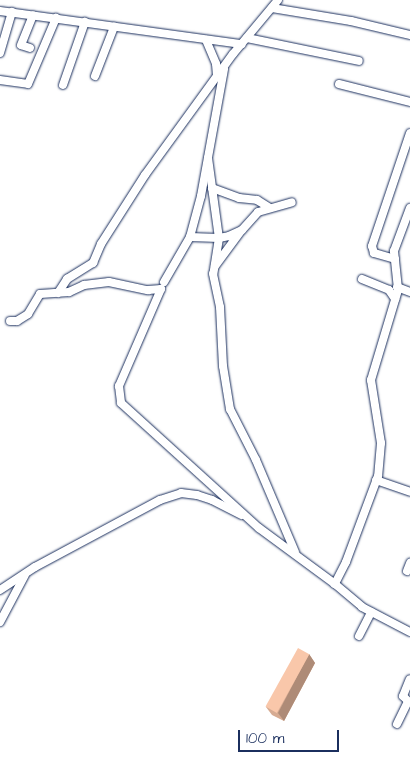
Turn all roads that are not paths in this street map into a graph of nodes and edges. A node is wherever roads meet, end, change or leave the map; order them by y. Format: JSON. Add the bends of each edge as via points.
{"nodes":[{"id":1,"x":278,"y":0,"type":"edge"},
{"id":2,"x":272,"y":8,"type":"junction"},
{"id":3,"x":0,"y":11,"type":"edge"},
{"id":4,"x":12,"y":12,"type":"junction"},
{"id":5,"x":33,"y":15,"type":"junction"},
{"id":6,"x":56,"y":18,"type":"junction"},
{"id":7,"x":85,"y":22,"type":"junction"},
{"id":8,"x":114,"y":27,"type":"junction"},
{"id":9,"x":410,"y":35,"type":"edge"},
{"id":10,"x":206,"y":40,"type":"junction"},
{"id":11,"x":244,"y":41,"type":"junction"},
{"id":12,"x":30,"y":48,"type":"dead end"},
{"id":13,"x":0,"y":53,"type":"edge"},
{"id":14,"x":359,"y":61,"type":"dead end"},
{"id":15,"x":224,"y":67,"type":"junction"},
{"id":16,"x":218,"y":75,"type":"junction"},
{"id":17,"x":95,"y":76,"type":"dead end"},
{"id":18,"x":0,"y":80,"type":"edge"},
{"id":19,"x":339,"y":84,"type":"dead end"},
{"id":20,"x":63,"y":85,"type":"dead end"},
{"id":21,"x":410,"y":102,"type":"edge"},
{"id":22,"x":410,"y":133,"type":"edge"},
{"id":23,"x":208,"y":158,"type":"junction"},
{"id":24,"x":212,"y":188,"type":"junction"},
{"id":25,"x":292,"y":202,"type":"dead end"},
{"id":26,"x":270,"y":208,"type":"junction"},
{"id":27,"x":410,"y":208,"type":"edge"},
{"id":28,"x":242,"y":230,"type":"junction"},
{"id":29,"x":190,"y":236,"type":"junction"},
{"id":30,"x":219,"y":238,"type":"junction"},
{"id":31,"x":395,"y":259,"type":"junction"},
{"id":32,"x":214,"y":267,"type":"junction"},
{"id":33,"x":362,"y":279,"type":"dead end"},
{"id":34,"x":164,"y":282,"type":"dead end"},
{"id":35,"x":397,"y":288,"type":"junction"},
{"id":36,"x":410,"y":292,"type":"edge"},
{"id":37,"x":58,"y":293,"type":"junction"},
{"id":38,"x":395,"y":299,"type":"junction"},
{"id":39,"x":10,"y":321,"type":"dead end"},
{"id":40,"x":376,"y":480,"type":"junction"},
{"id":41,"x":410,"y":492,"type":"edge"},
{"id":42,"x":251,"y":521,"type":"junction"},
{"id":43,"x":295,"y":553,"type":"junction"},
{"id":44,"x":410,"y":564,"type":"edge"},
{"id":45,"x":407,"y":572,"type":"dead end"},
{"id":46,"x":26,"y":575,"type":"junction"},
{"id":47,"x":335,"y":584,"type":"junction"},
{"id":48,"x":0,"y":590,"type":"edge"},
{"id":49,"x":371,"y":612,"type":"junction"},
{"id":50,"x":0,"y":622,"type":"edge"},
{"id":51,"x":410,"y":632,"type":"edge"},
{"id":52,"x":359,"y":636,"type":"dead end"},
{"id":53,"x":410,"y":679,"type":"edge"},
{"id":54,"x":397,"y":724,"type":"dead end"}],
"edges":[{"from":1,"to":2,"type":"street"},
{"from":2,"to":9,"type":"street"},
{"from":2,"to":11,"type":"street"},
{"from":3,"to":4,"type":"street"},
{"from":4,"to":5,"type":"street"},
{"from":4,"to":13,"type":"street"},
{"from":5,"to":6,"type":"street"},
{"from":5,"to":12,"type":"street","via":[[21,45]]},
{"from":6,"to":7,"type":"street"},
{"from":6,"to":18,"type":"street","via":[[28,84]]},
{"from":7,"to":8,"type":"street"},
{"from":7,"to":20,"type":"street"},
{"from":8,"to":10,"type":"street"},
{"from":8,"to":17,"type":"street"},
{"from":10,"to":11,"type":"street"},
{"from":10,"to":16,"type":"street"},
{"from":11,"to":14,"type":"street"},
{"from":11,"to":15,"type":"street"},
{"from":15,"to":16,"type":"street"},
{"from":15,"to":23,"type":"street"},
{"from":16,"to":37,"type":"street","via":[[145,175],[101,244],[93,263],[66,279]]},
{"from":19,"to":21,"type":"street"},
{"from":22,"to":31,"type":"street","via":[[372,246],[374,254]]},
{"from":23,"to":24,"type":"street"},
{"from":23,"to":29,"type":"street"},
{"from":24,"to":26,"type":"street","via":[[239,198],[257,200]]},
{"from":24,"to":30,"type":"street"},
{"from":25,"to":26,"type":"street"},
{"from":26,"to":28,"type":"street","via":[[258,212]]},
{"from":27,"to":31,"type":"street","via":[[394,252]]},
{"from":28,"to":30,"type":"street"},
{"from":28,"to":32,"type":"street"},
{"from":29,"to":30,"type":"street"},
{"from":29,"to":34,"type":"street"},
{"from":30,"to":32,"type":"street"},
{"from":31,"to":35,"type":"street"},
{"from":32,"to":43,"type":"street","via":[[230,410],[256,460]]},
{"from":33,"to":38,"type":"street","via":[[389,290]]},
{"from":35,"to":36,"type":"street"},
{"from":35,"to":38,"type":"street"},
{"from":37,"to":39,"type":"street","via":[[40,294],[28,314],[17,321]]},
{"from":37,"to":42,"type":"street","via":[[109,282],[148,290],[161,289],[119,386],[121,403]]},
{"from":38,"to":40,"type":"street","via":[[371,380],[381,443]]},
{"from":40,"to":41,"type":"street"},
{"from":40,"to":47,"type":"street"},
{"from":42,"to":43,"type":"street"},
{"from":42,"to":46,"type":"street","via":[[212,500],[181,493],[145,508],[35,567]]},
{"from":43,"to":47,"type":"street"},
{"from":44,"to":45,"type":"street"},
{"from":46,"to":48,"type":"street"},
{"from":46,"to":50,"type":"street"},
{"from":47,"to":49,"type":"street"},
{"from":49,"to":51,"type":"street"},
{"from":49,"to":52,"type":"street"},
{"from":53,"to":54,"type":"street","via":[[403,696],[408,701]]}]}
